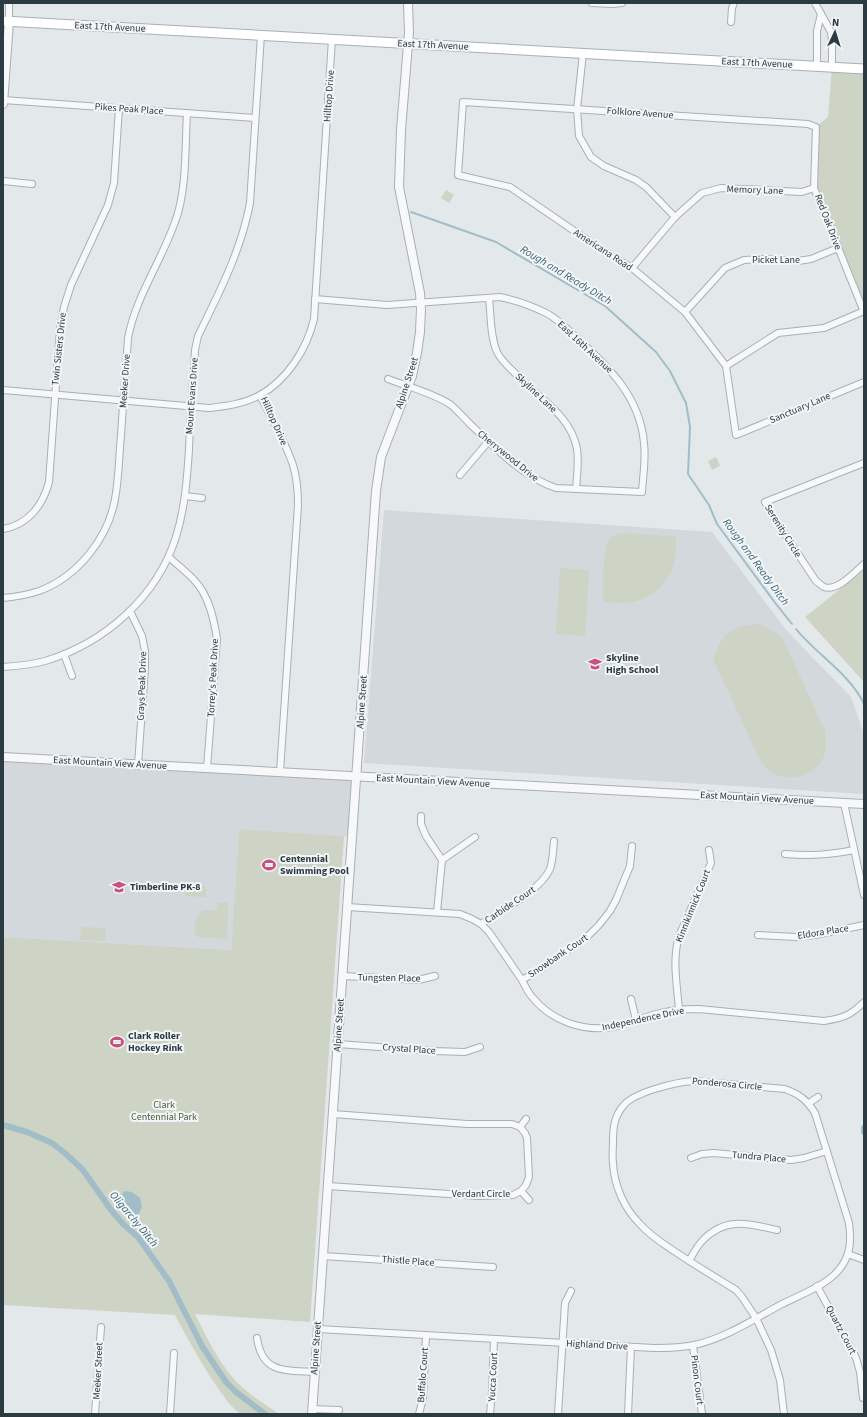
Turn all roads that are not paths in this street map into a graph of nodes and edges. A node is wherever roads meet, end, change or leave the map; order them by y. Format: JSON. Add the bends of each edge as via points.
{"nodes":[{"id":1,"x":9,"y":3,"type":"edge"},
{"id":2,"x":408,"y":3,"type":"edge"},
{"id":3,"x":592,"y":3,"type":"edge"},
{"id":4,"x":622,"y":3,"type":"edge"},
{"id":5,"x":734,"y":3,"type":"edge"},
{"id":6,"x":815,"y":3,"type":"edge"},
{"id":7,"x":821,"y":14,"type":"junction"},
{"id":8,"x":6,"y":21,"type":"edge"},
{"id":9,"x":731,"y":22,"type":"dead end"},
{"id":10,"x":260,"y":35,"type":"junction"},
{"id":11,"x":332,"y":39,"type":"junction"},
{"id":12,"x":408,"y":44,"type":"junction"},
{"id":13,"x":583,"y":53,"type":"junction"},
{"id":14,"x":816,"y":66,"type":"junction"},
{"id":15,"x":832,"y":67,"type":"junction"},
{"id":16,"x":864,"y":69,"type":"edge"},
{"id":17,"x":3,"y":100,"type":"edge"},
{"id":18,"x":463,"y":102,"type":"joint"},
{"id":19,"x":3,"y":104,"type":"edge"},
{"id":20,"x":119,"y":108,"type":"junction"},
{"id":21,"x":577,"y":109,"type":"junction"},
{"id":22,"x":187,"y":113,"type":"junction"},
{"id":23,"x":255,"y":118,"type":"junction"},
{"id":24,"x":816,"y":127,"type":"joint"},
{"id":25,"x":3,"y":181,"type":"edge"},
{"id":26,"x":32,"y":184,"type":"dead end"},
{"id":27,"x":814,"y":188,"type":"junction"},
{"id":28,"x":675,"y":217,"type":"junction"},
{"id":29,"x":838,"y":248,"type":"junction"},
{"id":30,"x":632,"y":268,"type":"junction"},
{"id":31,"x":489,"y":298,"type":"junction"},
{"id":32,"x":315,"y":299,"type":"junction"},
{"id":33,"x":421,"y":303,"type":"junction"},
{"id":34,"x":864,"y":311,"type":"edge"},
{"id":35,"x":685,"y":312,"type":"junction"},
{"id":36,"x":726,"y":366,"type":"junction"},
{"id":37,"x":388,"y":379,"type":"dead end"},
{"id":38,"x":864,"y":382,"type":"edge"},
{"id":39,"x":408,"y":387,"type":"junction"},
{"id":40,"x":3,"y":390,"type":"edge"},
{"id":41,"x":54,"y":394,"type":"junction"},
{"id":42,"x":260,"y":395,"type":"junction"},
{"id":43,"x":123,"y":401,"type":"junction"},
{"id":44,"x":192,"y":406,"type":"junction"},
{"id":45,"x":736,"y":435,"type":"joint"},
{"id":46,"x":488,"y":442,"type":"junction"},
{"id":47,"x":864,"y":462,"type":"edge"},
{"id":48,"x":460,"y":475,"type":"dead end"},
{"id":49,"x":576,"y":489,"type":"junction"},
{"id":50,"x":642,"y":492,"type":"joint"},
{"id":51,"x":185,"y":496,"type":"junction"},
{"id":52,"x":202,"y":498,"type":"dead end"},
{"id":53,"x":3,"y":529,"type":"edge"},
{"id":54,"x":169,"y":557,"type":"junction"},
{"id":55,"x":864,"y":564,"type":"edge"},
{"id":56,"x":3,"y":598,"type":"edge"},
{"id":57,"x":130,"y":611,"type":"junction"},
{"id":58,"x":64,"y":654,"type":"junction"},
{"id":59,"x":3,"y":667,"type":"edge"},
{"id":60,"x":72,"y":676,"type":"dead end"},
{"id":61,"x":3,"y":757,"type":"edge"},
{"id":62,"x":138,"y":764,"type":"junction"},
{"id":63,"x":208,"y":768,"type":"junction"},
{"id":64,"x":280,"y":772,"type":"junction"},
{"id":65,"x":356,"y":776,"type":"junction"},
{"id":66,"x":844,"y":803,"type":"junction"},
{"id":67,"x":864,"y":804,"type":"edge"},
{"id":68,"x":421,"y":816,"type":"dead end"},
{"id":69,"x":475,"y":837,"type":"dead end"},
{"id":70,"x":554,"y":841,"type":"dead end"},
{"id":71,"x":632,"y":846,"type":"dead end"},
{"id":72,"x":709,"y":850,"type":"dead end"},
{"id":73,"x":854,"y":850,"type":"junction"},
{"id":74,"x":784,"y":854,"type":"dead end"},
{"id":75,"x":442,"y":860,"type":"junction"},
{"id":76,"x":864,"y":895,"type":"edge"},
{"id":77,"x":347,"y":907,"type":"junction"},
{"id":78,"x":437,"y":912,"type":"junction"},
{"id":79,"x":481,"y":924,"type":"junction"},
{"id":80,"x":864,"y":925,"type":"edge"},
{"id":81,"x":758,"y":935,"type":"dead end"},
{"id":82,"x":343,"y":976,"type":"junction"},
{"id":83,"x":435,"y":976,"type":"dead end"},
{"id":84,"x":522,"y":980,"type":"junction"},
{"id":85,"x":631,"y":999,"type":"dead end"},
{"id":86,"x":864,"y":1002,"type":"edge"},
{"id":87,"x":679,"y":1010,"type":"junction"},
{"id":88,"x":854,"y":1012,"type":"junction"},
{"id":89,"x":858,"y":1019,"type":"dead end"},
{"id":90,"x":636,"y":1020,"type":"junction"},
{"id":91,"x":338,"y":1044,"type":"junction"},
{"id":92,"x":480,"y":1047,"type":"dead end"},
{"id":93,"x":818,"y":1097,"type":"dead end"},
{"id":94,"x":809,"y":1103,"type":"junction"},
{"id":95,"x":333,"y":1114,"type":"junction"},
{"id":96,"x":526,"y":1119,"type":"dead end"},
{"id":97,"x":520,"y":1127,"type":"junction"},
{"id":98,"x":827,"y":1151,"type":"junction"},
{"id":99,"x":691,"y":1158,"type":"dead end"},
{"id":100,"x":328,"y":1186,"type":"junction"},
{"id":101,"x":521,"y":1191,"type":"junction"},
{"id":102,"x":529,"y":1200,"type":"dead end"},
{"id":103,"x":777,"y":1230,"type":"dead end"},
{"id":104,"x":848,"y":1254,"type":"junction"},
{"id":105,"x":323,"y":1256,"type":"junction"},
{"id":106,"x":864,"y":1260,"type":"edge"},
{"id":107,"x":689,"y":1261,"type":"junction"},
{"id":108,"x":493,"y":1267,"type":"dead end"},
{"id":109,"x":817,"y":1286,"type":"junction"},
{"id":110,"x":571,"y":1290,"type":"dead end"},
{"id":111,"x":756,"y":1318,"type":"junction"},
{"id":112,"x":101,"y":1327,"type":"dead end"},
{"id":113,"x":318,"y":1329,"type":"junction"},
{"id":114,"x":426,"y":1336,"type":"junction"},
{"id":115,"x":257,"y":1338,"type":"dead end"},
{"id":116,"x":494,"y":1340,"type":"junction"},
{"id":117,"x":563,"y":1343,"type":"junction"},
{"id":118,"x":693,"y":1346,"type":"junction"},
{"id":119,"x":631,"y":1347,"type":"junction"},
{"id":120,"x":174,"y":1353,"type":"dead end"},
{"id":121,"x":315,"y":1372,"type":"junction"},
{"id":122,"x":863,"y":1398,"type":"edge"},
{"id":123,"x":340,"y":1410,"type":"dead end"},
{"id":124,"x":312,"y":1411,"type":"edge"},
{"id":125,"x":95,"y":1414,"type":"edge"},
{"id":126,"x":170,"y":1414,"type":"edge"},
{"id":127,"x":419,"y":1414,"type":"edge"},
{"id":128,"x":490,"y":1414,"type":"edge"},
{"id":129,"x":558,"y":1414,"type":"edge"},
{"id":130,"x":628,"y":1414,"type":"edge"},
{"id":131,"x":702,"y":1414,"type":"edge"},
{"id":132,"x":784,"y":1414,"type":"edge"}],
"edges":[{"from":1,"to":8,"type":"street"},
{"from":2,"to":12,"type":"street","name":"Alpine Street"},
{"from":3,"to":4,"type":"street"},
{"from":5,"to":9,"type":"street"},
{"from":6,"to":7,"type":"street"},
{"from":7,"to":14,"type":"street"},
{"from":7,"to":15,"type":"street","via":[[832,36]]},
{"from":8,"to":10,"type":"main road","name":"East 17th Avenue"},
{"from":8,"to":17,"type":"street"},
{"from":10,"to":11,"type":"main road","name":"East 17th Avenue"},
{"from":10,"to":23,"type":"street","name":"Mount Evans Drive"},
{"from":11,"to":12,"type":"main road","name":"East 17th Avenue"},
{"from":11,"to":32,"type":"street","name":"Hilltop Drive"},
{"from":12,"to":13,"type":"main road","name":"East 17th Avenue"},
{"from":12,"to":33,"type":"street","name":"Alpine Street","via":[[399,187]]},
{"from":13,"to":14,"type":"main road","name":"East 17th Avenue"},
{"from":13,"to":21,"type":"street"},
{"from":14,"to":15,"type":"main road","name":"East 17th Avenue"},
{"from":15,"to":16,"type":"main road","name":"East 17th Avenue"},
{"from":17,"to":19,"type":"street"},
{"from":17,"to":20,"type":"street","name":"Pikes Peak Place"},
{"from":18,"to":21,"type":"street","name":"Folklore Avenue"},
{"from":18,"to":30,"type":"street","name":"Americana Road","via":[[458,175],[510,187]]},
{"from":20,"to":22,"type":"street","name":"Pikes Peak Place"},
{"from":20,"to":41,"type":"street","name":"Twin Sisters Drive","via":[[112,194],[75,274],[64,307]]},
{"from":21,"to":24,"type":"street","name":"Folklore Avenue","via":[[808,124]]},
{"from":21,"to":28,"type":"street","via":[[579,136],[591,157],[646,187]]},
{"from":22,"to":23,"type":"street","name":"Pikes Peak Place"},
{"from":22,"to":43,"type":"street","name":"Meeker Drive","via":[[180,205],[175,223],[132,321],[128,338]]},
{"from":23,"to":44,"type":"street","name":"Mount Evans Drive","via":[[250,203],[246,222],[236,254],[198,336]]},
{"from":24,"to":27,"type":"street","name":"Red Oak Drive"},
{"from":25,"to":26,"type":"street"},
{"from":27,"to":28,"type":"street","name":"Memory Lane","via":[[802,192],[721,188],[702,194]]},
{"from":27,"to":29,"type":"street","name":"Red Oak Drive"},
{"from":28,"to":30,"type":"street","name":"Memory Lane"},
{"from":29,"to":34,"type":"street","name":"Red Oak Drive"},
{"from":29,"to":35,"type":"street","name":"Picket Lane","via":[[811,259],[798,261],[762,258],[744,260],[725,268]]},
{"from":30,"to":35,"type":"street","name":"Americana Road"},
{"from":31,"to":33,"type":"street","name":"East 16th Avenue"},
{"from":31,"to":49,"type":"street","name":"Skyline Lane","via":[[493,339],[501,359],[561,415],[574,436],[578,457]]},
{"from":31,"to":50,"type":"street","name":"East 16th Avenue","via":[[510,299],[546,313],[611,370],[632,402],[639,421],[644,443]]},
{"from":32,"to":33,"type":"street","name":"East 16th Avenue","via":[[387,305]]},
{"from":32,"to":42,"type":"street","name":"Hilltop Drive","via":[[313,324],[297,359],[285,374]]},
{"from":33,"to":39,"type":"street","name":"Alpine Street","via":[[417,353]]},
{"from":34,"to":36,"type":"street","via":[[824,328],[778,334]]},
{"from":35,"to":36,"type":"street","name":"Americana Road"},
{"from":36,"to":45,"type":"street","name":"Americana Road"},
{"from":37,"to":39,"type":"street","name":"Cherrywood Drive"},
{"from":38,"to":45,"type":"street","name":"Sanctuary Lane"},
{"from":39,"to":46,"type":"street","name":"Cherrywood Drive","via":[[451,405]]},
{"from":39,"to":65,"type":"street","name":"Alpine Street","via":[[386,442],[378,474]]},
{"from":40,"to":41,"type":"street"},
{"from":41,"to":43,"type":"street"},
{"from":41,"to":53,"type":"street","name":"Twin Sisters Drive","via":[[49,482],[46,492],[42,502],[28,518]]},
{"from":42,"to":44,"type":"street","via":[[226,406]]},
{"from":42,"to":64,"type":"street","name":"Hilltop Drive","via":[[293,465],[298,505]]},
{"from":43,"to":44,"type":"street"},
{"from":43,"to":56,"type":"street","name":"Meeker Drive","via":[[115,500],[98,542],[86,558],[57,582],[22,596]]},
{"from":44,"to":51,"type":"street","name":"Mount Evans Drive"},
{"from":46,"to":48,"type":"street"},
{"from":46,"to":49,"type":"street","name":"Cherrywood Drive","via":[[543,484],[556,488]]},
{"from":47,"to":55,"type":"street","name":"Serenity Circle","via":[[765,502],[816,581],[824,587],[833,588]]},
{"from":49,"to":50,"type":"street","name":"Cherrywood Drive"},
{"from":51,"to":52,"type":"street"},
{"from":51,"to":54,"type":"street","name":"Mount Evans Drive","via":[[177,536]]},
{"from":54,"to":57,"type":"street","name":"Mount Evans Drive","via":[[145,595]]},
{"from":54,"to":63,"type":"street","name":"Torrey's Peak Drive","via":[[195,581],[209,604],[214,621],[217,639]]},
{"from":57,"to":58,"type":"street","name":"Mount Evans Drive","via":[[86,645]]},
{"from":57,"to":62,"type":"street","name":"Grays Peak Drive","via":[[142,636],[145,651]]},
{"from":58,"to":59,"type":"street","name":"Mount Evans Drive","via":[[22,666]]},
{"from":58,"to":60,"type":"street"},
{"from":61,"to":62,"type":"street","name":"East Mountain View Avenue"},
{"from":62,"to":63,"type":"street","name":"East Mountain View Avenue"},
{"from":63,"to":64,"type":"street","name":"East Mountain View Avenue"},
{"from":64,"to":65,"type":"street","name":"East Mountain View Avenue"},
{"from":65,"to":66,"type":"street","name":"East Mountain View Avenue"},
{"from":65,"to":77,"type":"street","name":"Alpine Street"},
{"from":66,"to":67,"type":"street","name":"East Mountain View Avenue"},
{"from":66,"to":73,"type":"street"},
{"from":68,"to":75,"type":"street","via":[[426,836]]},
{"from":69,"to":75,"type":"street"},
{"from":70,"to":79,"type":"street","name":"Carbide Court","via":[[553,859],[544,879],[536,888]]},
{"from":71,"to":84,"type":"street","name":"Snowbank Court","via":[[630,866],[613,905],[599,925],[587,937]]},
{"from":72,"to":87,"type":"street","name":"Kinnikinnick Court","via":[[710,862],[676,948],[674,962]]},
{"from":73,"to":74,"type":"street","via":[[811,856]]},
{"from":73,"to":76,"type":"street"},
{"from":75,"to":78,"type":"street"},
{"from":77,"to":78,"type":"street","name":"Independence Drive"},
{"from":77,"to":82,"type":"street","name":"Alpine Street"},
{"from":78,"to":79,"type":"street","name":"Independence Drive","via":[[460,914]]},
{"from":79,"to":84,"type":"street","name":"Independence Drive"},
{"from":80,"to":81,"type":"street","name":"Eldora Place","via":[[796,937]]},
{"from":82,"to":83,"type":"street","name":"Tungsten Place","via":[[418,980]]},
{"from":82,"to":91,"type":"street","name":"Alpine Street"},
{"from":84,"to":90,"type":"street","name":"Independence Drive","via":[[532,998],[544,1009],[569,1023],[601,1028]]},
{"from":85,"to":90,"type":"street"},
{"from":86,"to":88,"type":"street","name":"Independence Drive"},
{"from":87,"to":88,"type":"street","name":"Independence Drive","via":[[710,1009],[824,1021]]},
{"from":87,"to":90,"type":"street","name":"Independence Drive"},
{"from":88,"to":89,"type":"street"},
{"from":91,"to":92,"type":"street","name":"Crystal Place","via":[[449,1052],[465,1052]]},
{"from":91,"to":95,"type":"street","name":"Alpine Street"},
{"from":93,"to":94,"type":"street"},
{"from":94,"to":98,"type":"street","via":[[815,1113]]},
{"from":94,"to":107,"type":"street","name":"Ponderosa Circle","via":[[796,1093],[785,1089],[694,1080],[633,1097],[624,1105],[614,1126],[612,1163],[621,1195],[642,1227]]},
{"from":95,"to":97,"type":"street","via":[[467,1124],[512,1124]]},
{"from":95,"to":100,"type":"street","name":"Alpine Street"},
{"from":96,"to":97,"type":"street"},
{"from":97,"to":101,"type":"street","name":"Verdant Circle","via":[[527,1138],[529,1177]]},
{"from":98,"to":99,"type":"street","name":"Tundra Place","via":[[791,1160],[714,1153]]},
{"from":98,"to":104,"type":"street","via":[[850,1223]]},
{"from":100,"to":101,"type":"street","name":"Verdant Circle","via":[[478,1196],[509,1195]]},
{"from":100,"to":105,"type":"street","name":"Alpine Street"},
{"from":101,"to":102,"type":"street"},
{"from":103,"to":107,"type":"street","via":[[746,1223],[722,1227],[702,1241]]},
{"from":104,"to":106,"type":"street"},
{"from":104,"to":109,"type":"street","name":"Highland Drive","via":[[841,1268]]},
{"from":105,"to":108,"type":"street","name":"Thistle Place"},
{"from":105,"to":113,"type":"street","name":"Alpine Street"},
{"from":107,"to":111,"type":"street","name":"Ponderosa Circle","via":[[736,1290]]},
{"from":109,"to":111,"type":"street","name":"Highland Drive"},
{"from":109,"to":122,"type":"street","name":"Quartz Court","via":[[856,1358]]},
{"from":110,"to":117,"type":"street","via":[[565,1303]]},
{"from":111,"to":118,"type":"street","name":"Highland Drive","via":[[729,1333]]},
{"from":111,"to":132,"type":"street","name":"Ponderosa Circle","via":[[775,1359]]},
{"from":112,"to":125,"type":"street","name":"Meeker Street"},
{"from":113,"to":114,"type":"street","name":"Highland Drive"},
{"from":113,"to":121,"type":"street","name":"Alpine Street"},
{"from":114,"to":116,"type":"street","name":"Highland Drive"},
{"from":114,"to":127,"type":"street","name":"Buffalo Court","via":[[423,1398]]},
{"from":115,"to":121,"type":"street","via":[[262,1358],[273,1368]]},
{"from":116,"to":117,"type":"street","name":"Highland Drive"},
{"from":116,"to":128,"type":"street","name":"Yucca Court"},
{"from":117,"to":119,"type":"street","name":"Highland Drive"},
{"from":117,"to":129,"type":"street"},
{"from":118,"to":119,"type":"street","name":"Highland Drive"},
{"from":118,"to":131,"type":"street","name":"Pinon Court"},
{"from":119,"to":130,"type":"street"},
{"from":120,"to":126,"type":"street"},
{"from":121,"to":124,"type":"street","name":"Alpine Street"},
{"from":123,"to":124,"type":"street","name":"Alpine Street"}]}
